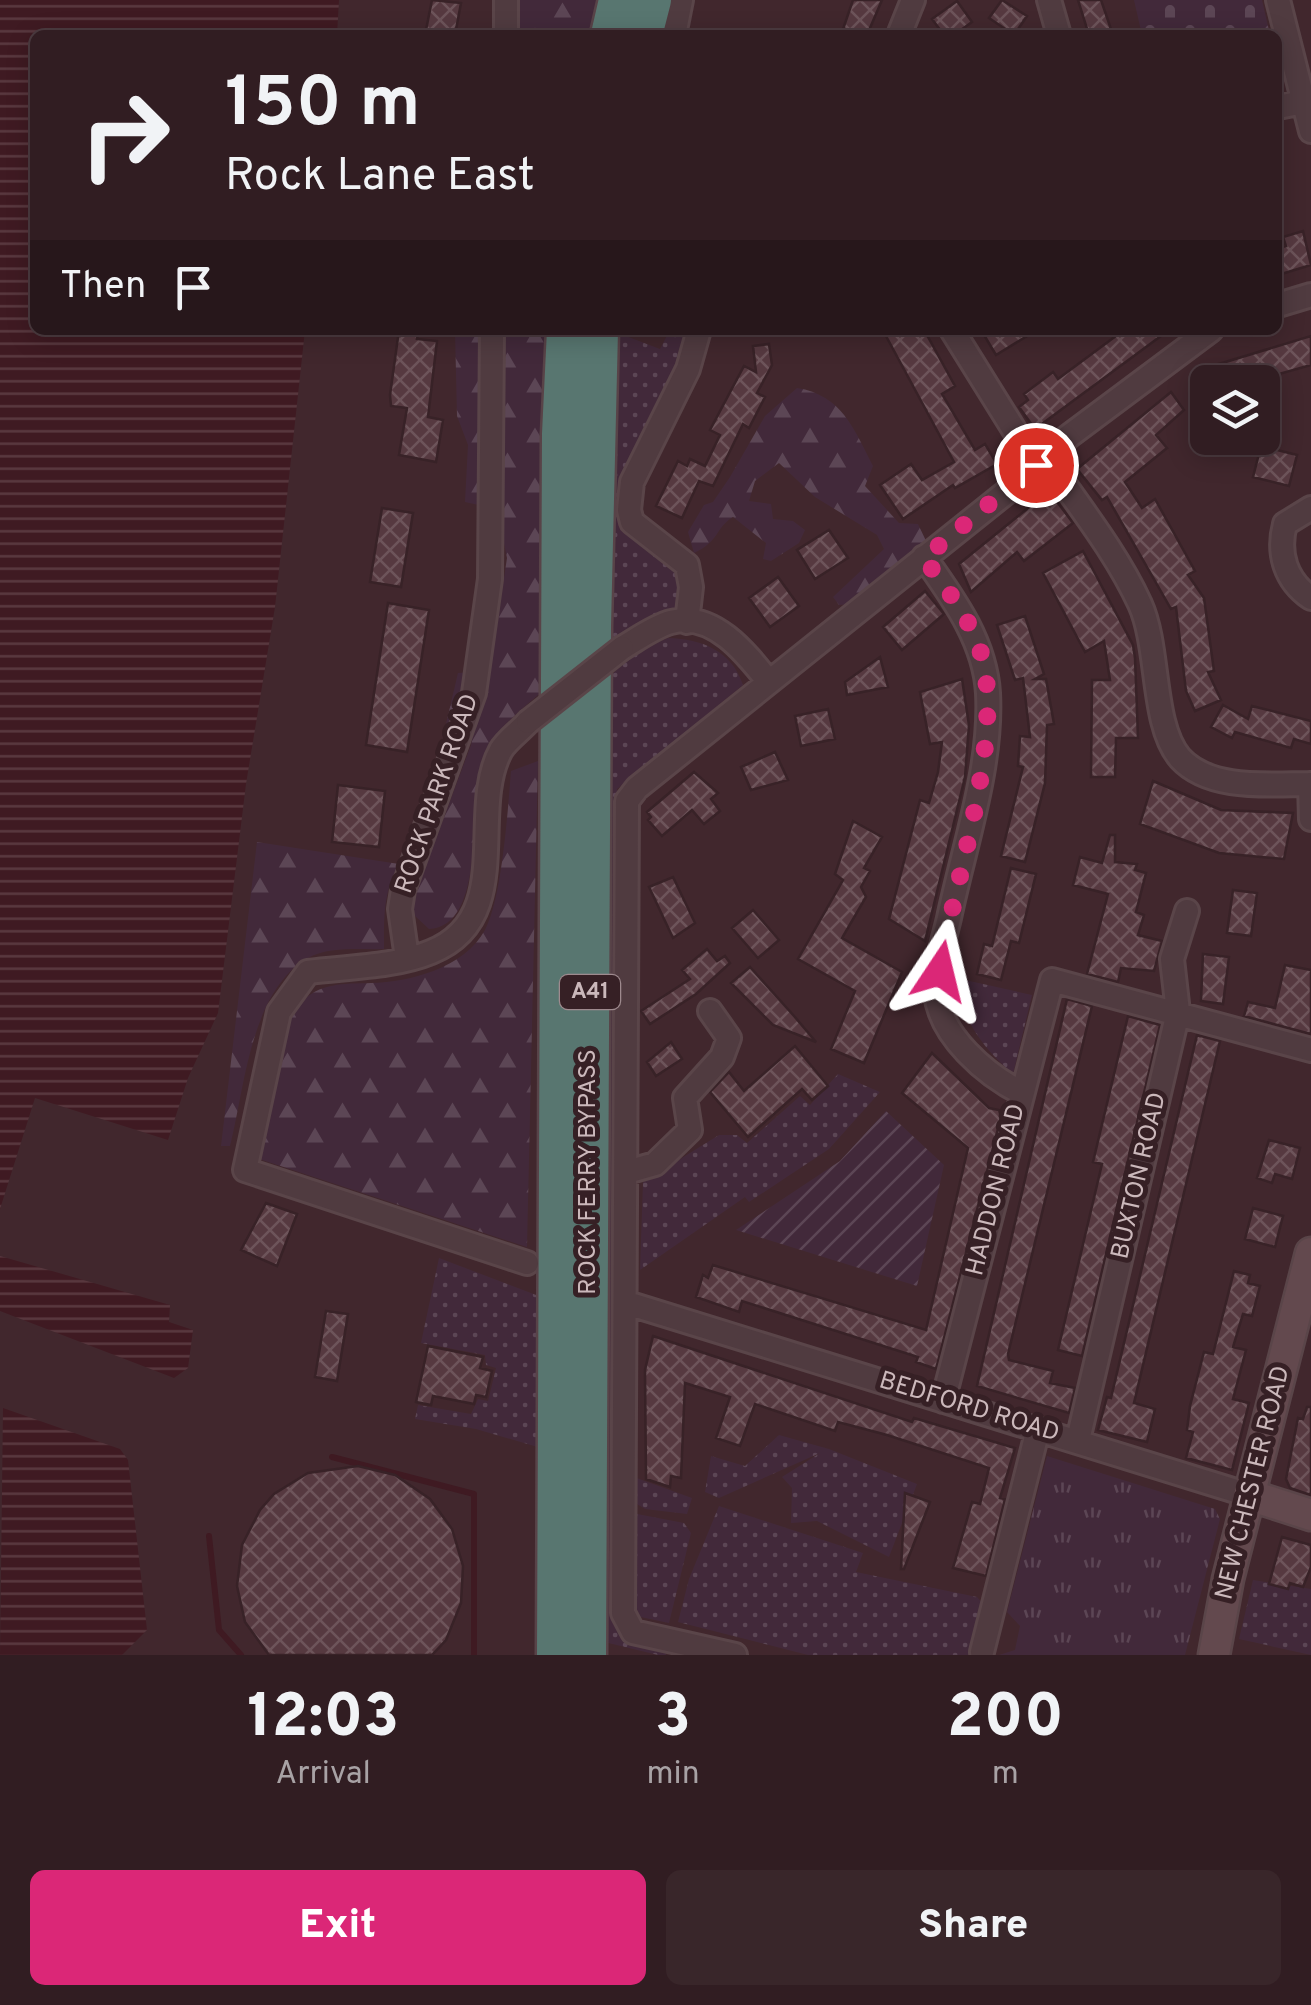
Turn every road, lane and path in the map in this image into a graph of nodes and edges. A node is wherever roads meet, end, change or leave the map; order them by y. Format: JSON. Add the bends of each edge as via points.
{"nodes":[{"id":1,"x":506,"y":0,"type":"edge"},
{"id":2,"x":619,"y":0,"type":"edge"},
{"id":3,"x":651,"y":0,"type":"edge"},
{"id":4,"x":681,"y":0,"type":"edge"},
{"id":5,"x":913,"y":0,"type":"edge"},
{"id":6,"x":1049,"y":0,"type":"edge"},
{"id":7,"x":1278,"y":0,"type":"edge"},
{"id":8,"x":506,"y":30,"type":"edge"},
{"id":9,"x":612,"y":30,"type":"edge"},
{"id":10,"x":643,"y":30,"type":"edge"},
{"id":11,"x":675,"y":30,"type":"edge"},
{"id":12,"x":901,"y":30,"type":"edge"},
{"id":13,"x":1058,"y":30,"type":"edge"},
{"id":14,"x":1303,"y":102,"type":"junction"},
{"id":15,"x":1282,"y":107,"type":"edge"},
{"id":16,"x":1311,"y":131,"type":"edge"},
{"id":17,"x":1311,"y":295,"type":"edge"},
{"id":18,"x":1282,"y":303,"type":"edge"},
{"id":19,"x":492,"y":335,"type":"edge"},
{"id":20,"x":567,"y":335,"type":"edge"},
{"id":21,"x":598,"y":335,"type":"edge"},
{"id":22,"x":698,"y":335,"type":"edge"},
{"id":23,"x":955,"y":335,"type":"edge"},
{"id":24,"x":1200,"y":335,"type":"edge"},
{"id":25,"x":1041,"y":461,"type":"junction"},
{"id":26,"x":1311,"y":508,"type":"edge"},
{"id":27,"x":924,"y":558,"type":"junction"},
{"id":28,"x":1302,"y":592,"type":"edge"},
{"id":29,"x":686,"y":622,"type":"junction"},
{"id":30,"x":768,"y":681,"type":"junction"},
{"id":31,"x":1310,"y":784,"type":"edge"},
{"id":32,"x":1310,"y":818,"type":"edge"},
{"id":33,"x":1187,"y":911,"type":"dead end"},
{"id":34,"x":407,"y":958,"type":"junction"},
{"id":35,"x":710,"y":1010,"type":"dead end"},
{"id":36,"x":1178,"y":1012,"type":"junction"},
{"id":37,"x":1311,"y":1050,"type":"edge"},
{"id":38,"x":1022,"y":1093,"type":"junction"},
{"id":39,"x":626,"y":1172,"type":"junction"},
{"id":40,"x":1311,"y":1252,"type":"edge"},
{"id":41,"x":527,"y":1262,"type":"dead end"},
{"id":42,"x":627,"y":1293,"type":"junction"},
{"id":43,"x":943,"y":1401,"type":"junction"},
{"id":44,"x":1038,"y":1430,"type":"junction"},
{"id":45,"x":1078,"y":1440,"type":"junction"},
{"id":46,"x":1252,"y":1496,"type":"junction"},
{"id":47,"x":1311,"y":1515,"type":"edge"},
{"id":48,"x":982,"y":1652,"type":"dead end"},
{"id":49,"x":556,"y":1655,"type":"edge"},
{"id":50,"x":586,"y":1655,"type":"edge"},
{"id":51,"x":735,"y":1655,"type":"edge"},
{"id":52,"x":1214,"y":1655,"type":"edge"}],
"edges":[{"from":1,"to":8,"type":"street"},
{"from":2,"to":9,"type":"highway"},
{"from":3,"to":10,"type":"highway"},
{"from":4,"to":11,"type":"street"},
{"from":5,"to":12,"type":"street"},
{"from":6,"to":13,"type":"street"},
{"from":7,"to":14,"type":"street"},
{"from":14,"to":15,"type":"street"},
{"from":14,"to":16,"type":"street"},
{"from":17,"to":18,"type":"street"},
{"from":19,"to":34,"type":"street","name":"ROCK PARK ROAD","via":[[490,579],[474,693],[403,890]]},
{"from":20,"to":49,"type":"highway","name":"ROCK FERRY BYPASS","number":"A41"},
{"from":21,"to":50,"type":"highway","name":"ROCK FERRY BYPASS","number":"A41"},
{"from":22,"to":29,"type":"street","via":[[688,369],[632,482],[629,510],[632,522],[687,565]]},
{"from":23,"to":25,"type":"street"},
{"from":24,"to":25,"type":"street"},
{"from":25,"to":27,"type":"street"},
{"from":25,"to":31,"type":"street","via":[[1116,560],[1141,606],[1155,644],[1170,742],[1181,759],[1220,780]]},
{"from":26,"to":28,"type":"street","via":[[1294,516],[1282,537]]},
{"from":27,"to":30,"type":"street"},
{"from":27,"to":38,"type":"street","via":[[980,650],[988,693],[983,757],[936,994],[958,1042],[990,1077]]},
{"from":29,"to":30,"type":"street","via":[[722,632]]},
{"from":29,"to":34,"type":"street","bridge":true,"via":[[671,622],[622,648],[502,750],[486,838],[488,875],[476,909],[452,939]]},
{"from":30,"to":39,"type":"street","via":[[628,801]]},
{"from":31,"to":32,"type":"street"},
{"from":33,"to":36,"type":"street","name":"BUXTON ROAD","via":[[1172,959]]},
{"from":34,"to":41,"type":"street","via":[[308,972],[278,1012],[245,1170]]},
{"from":35,"to":39,"type":"street","via":[[729,1038],[722,1057],[686,1098],[690,1130],[655,1164]]},
{"from":36,"to":37,"type":"street"},
{"from":36,"to":38,"type":"street","name":"HADDON ROAD","via":[[1052,980]]},
{"from":36,"to":45,"type":"street","name":"BUXTON ROAD"},
{"from":38,"to":43,"type":"street","name":"HADDON ROAD"},
{"from":39,"to":42,"type":"street"},
{"from":40,"to":46,"type":"main road","name":"NEW CHESTER ROAD"},
{"from":42,"to":43,"type":"street","name":"BEDFORD ROAD"},
{"from":42,"to":51,"type":"street","via":[[623,1613],[633,1632]]},
{"from":43,"to":44,"type":"street","name":"BEDFORD ROAD"},
{"from":44,"to":45,"type":"street","name":"BEDFORD ROAD"},
{"from":44,"to":48,"type":"street"},
{"from":45,"to":46,"type":"street","name":"BEDFORD ROAD"},
{"from":46,"to":47,"type":"main road","name":"BEDFORD ROAD"},
{"from":46,"to":52,"type":"main road","name":"NEW CHESTER ROAD"}]}
